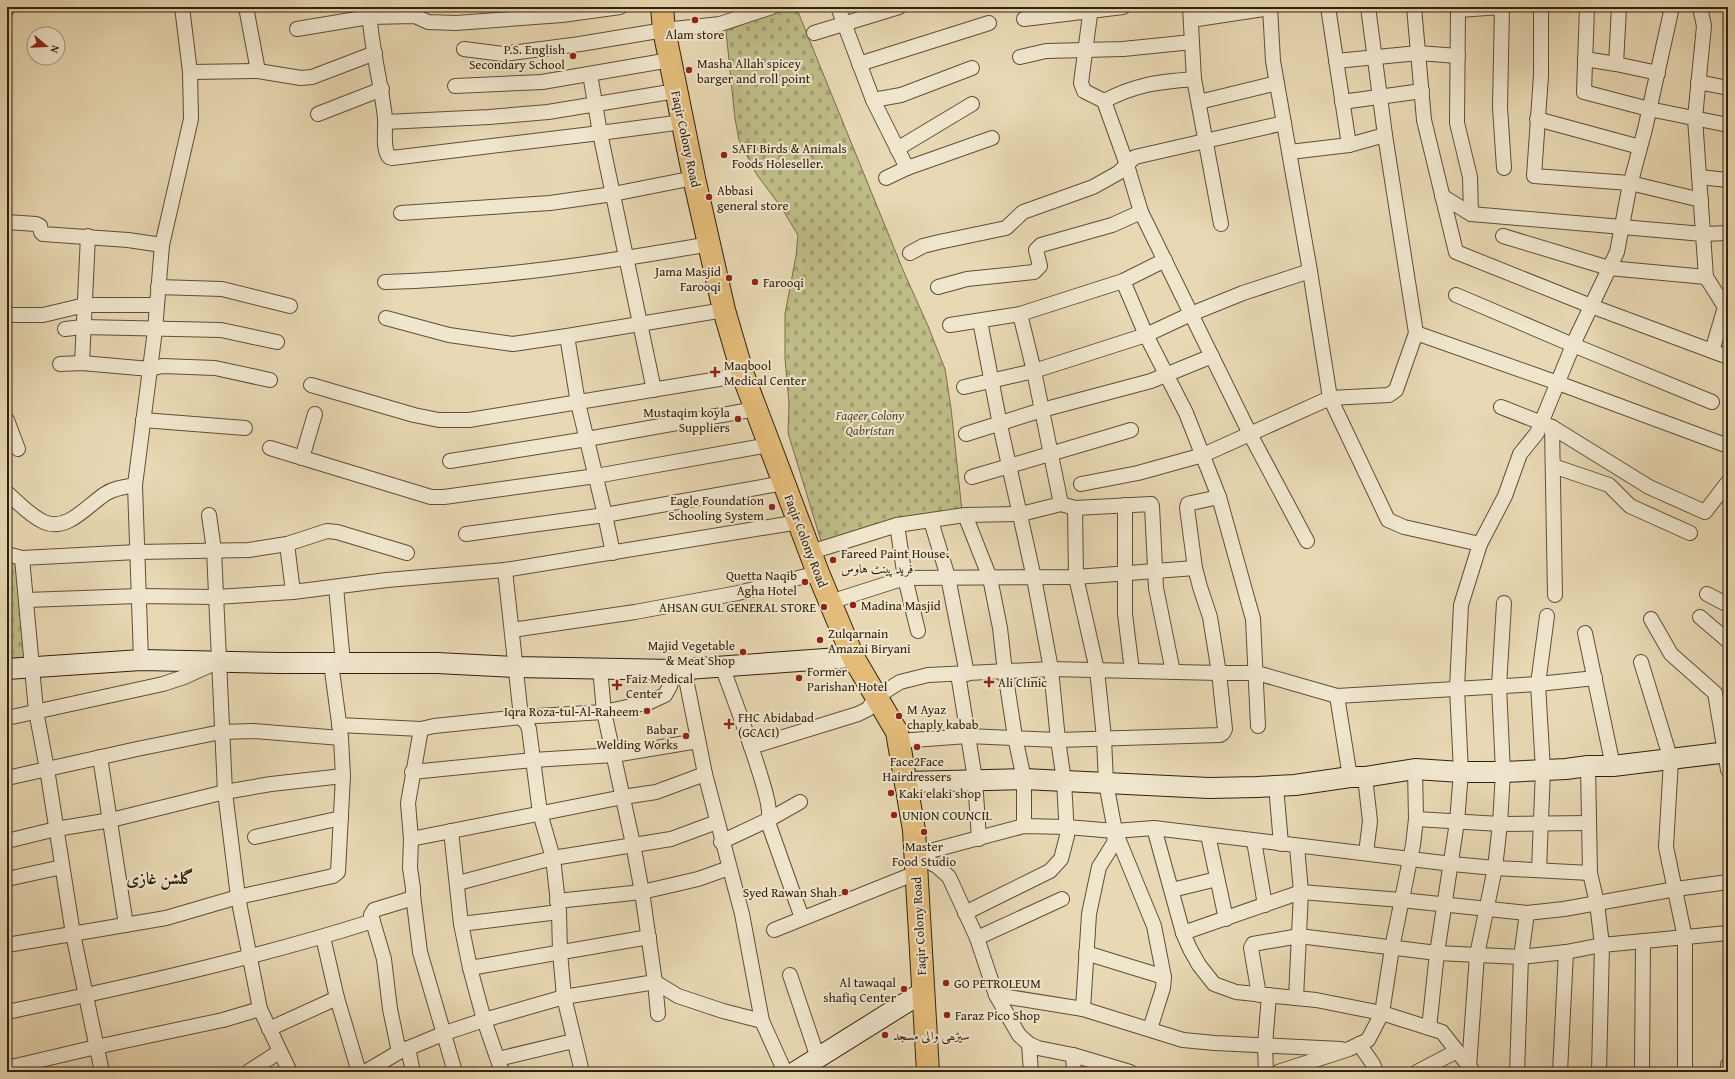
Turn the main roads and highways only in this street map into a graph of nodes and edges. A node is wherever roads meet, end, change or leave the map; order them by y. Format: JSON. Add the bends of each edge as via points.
{"nodes":[{"id":1,"x":662,"y":7,"type":"edge"},
{"id":2,"x":853,"y":657,"type":"junction"},
{"id":3,"x":7,"y":669,"type":"edge"},
{"id":4,"x":1727,"y":758,"type":"edge"},
{"id":5,"x":906,"y":782,"type":"junction"},
{"id":6,"x":923,"y":992,"type":"junction"},
{"id":7,"x":809,"y":1066,"type":"edge"},
{"id":8,"x":928,"y":1072,"type":"edge"}],
"edges":[{"from":1,"to":2,"type":"main road","name":"Faqir Colony Road","via":[[664,30],[694,178],[724,310],[743,375],[818,573]]},
{"from":2,"to":3,"type":"main road","via":[[679,670],[437,663],[141,660]]},
{"from":2,"to":5,"type":"main road","name":"Faqir Colony Road","via":[[897,732]]},
{"from":4,"to":5,"type":"main road","via":[[1503,772],[1415,768],[1276,786],[1209,788],[1024,779]]},
{"from":5,"to":6,"type":"main road","name":"Faqir Colony Road","via":[[914,830]]},
{"from":6,"to":7,"type":"main road"},
{"from":6,"to":8,"type":"main road","name":"Faqir Colony Road"}]}
